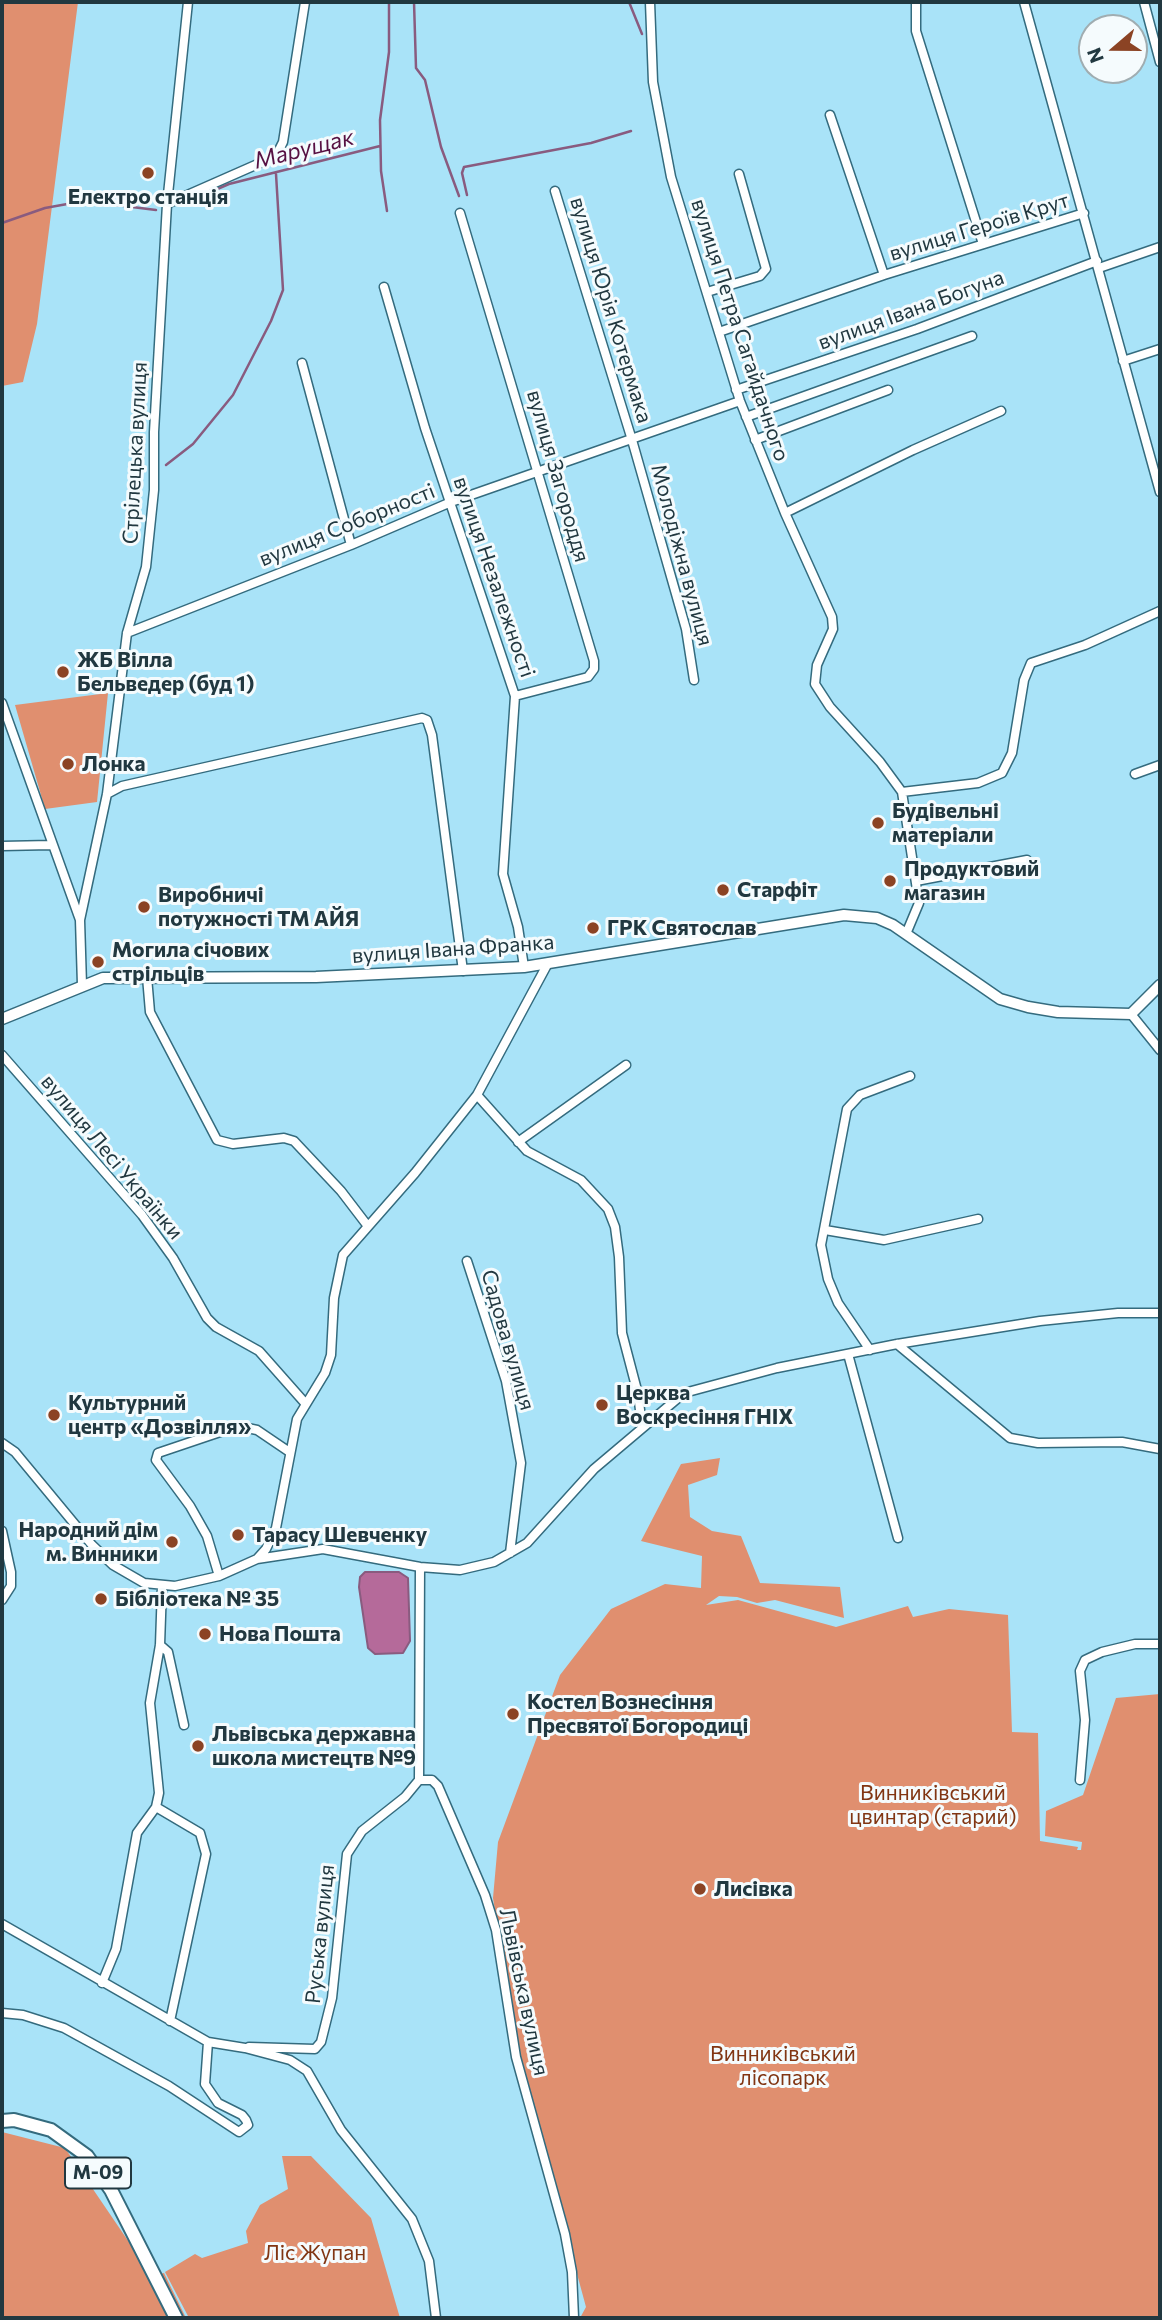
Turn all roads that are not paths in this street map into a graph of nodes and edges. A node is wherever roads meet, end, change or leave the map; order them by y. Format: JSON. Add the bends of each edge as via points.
{"nodes":[{"id":1,"x":188,"y":2,"type":"edge"},
{"id":2,"x":305,"y":2,"type":"edge"},
{"id":3,"x":650,"y":2,"type":"edge"},
{"id":4,"x":916,"y":2,"type":"edge"},
{"id":5,"x":1024,"y":2,"type":"edge"},
{"id":6,"x":1144,"y":2,"type":"edge"},
{"id":7,"x":1160,"y":62,"type":"edge"},
{"id":8,"x":830,"y":115,"type":"dead end"},
{"id":9,"x":739,"y":174,"type":"dead end"},
{"id":10,"x":555,"y":191,"type":"dead end"},
{"id":11,"x":167,"y":204,"type":"junction"},
{"id":12,"x":1084,"y":212,"type":"junction"},
{"id":13,"x":460,"y":213,"type":"dead end"},
{"id":14,"x":983,"y":244,"type":"junction"},
{"id":15,"x":1160,"y":247,"type":"edge"},
{"id":16,"x":1098,"y":264,"type":"junction"},
{"id":17,"x":884,"y":275,"type":"junction"},
{"id":18,"x":384,"y":287,"type":"dead end"},
{"id":19,"x":707,"y":292,"type":"junction"},
{"id":20,"x":719,"y":332,"type":"junction"},
{"id":21,"x":972,"y":336,"type":"dead end"},
{"id":22,"x":1160,"y":349,"type":"edge"},
{"id":23,"x":1123,"y":360,"type":"junction"},
{"id":24,"x":302,"y":363,"type":"dead end"},
{"id":25,"x":736,"y":390,"type":"junction"},
{"id":26,"x":888,"y":390,"type":"dead end"},
{"id":27,"x":740,"y":401,"type":"junction"},
{"id":28,"x":1001,"y":411,"type":"dead end"},
{"id":29,"x":747,"y":417,"type":"junction"},
{"id":30,"x":632,"y":440,"type":"junction"},
{"id":31,"x":755,"y":440,"type":"junction"},
{"id":32,"x":1160,"y":456,"type":"edge"},
{"id":33,"x":1151,"y":460,"type":"junction"},
{"id":34,"x":540,"y":470,"type":"junction"},
{"id":35,"x":1160,"y":492,"type":"edge"},
{"id":36,"x":451,"y":502,"type":"junction"},
{"id":37,"x":785,"y":513,"type":"junction"},
{"id":38,"x":351,"y":545,"type":"junction"},
{"id":39,"x":1160,"y":611,"type":"edge"},
{"id":40,"x":127,"y":633,"type":"junction"},
{"id":41,"x":694,"y":680,"type":"dead end"},
{"id":42,"x":515,"y":696,"type":"junction"},
{"id":43,"x":2,"y":703,"type":"edge"},
{"id":44,"x":1160,"y":765,"type":"edge"},
{"id":45,"x":1135,"y":774,"type":"dead end"},
{"id":46,"x":902,"y":792,"type":"junction"},
{"id":47,"x":107,"y":794,"type":"junction"},
{"id":48,"x":51,"y":845,"type":"junction"},
{"id":49,"x":2,"y":846,"type":"edge"},
{"id":50,"x":1027,"y":860,"type":"dead end"},
{"id":51,"x":916,"y":881,"type":"junction"},
{"id":52,"x":80,"y":920,"type":"junction"},
{"id":53,"x":906,"y":934,"type":"junction"},
{"id":54,"x":547,"y":965,"type":"junction"},
{"id":55,"x":524,"y":967,"type":"junction"},
{"id":56,"x":463,"y":971,"type":"junction"},
{"id":57,"x":147,"y":976,"type":"junction"},
{"id":58,"x":82,"y":985,"type":"junction"},
{"id":59,"x":1160,"y":985,"type":"edge"},
{"id":60,"x":1131,"y":1014,"type":"junction"},
{"id":61,"x":2,"y":1019,"type":"edge"},
{"id":62,"x":1160,"y":1050,"type":"edge"},
{"id":63,"x":2,"y":1055,"type":"edge"},
{"id":64,"x":626,"y":1065,"type":"dead end"},
{"id":65,"x":910,"y":1076,"type":"dead end"},
{"id":66,"x":477,"y":1095,"type":"junction"},
{"id":67,"x":518,"y":1142,"type":"junction"},
{"id":68,"x":978,"y":1219,"type":"dead end"},
{"id":69,"x":367,"y":1225,"type":"junction"},
{"id":70,"x":825,"y":1230,"type":"junction"},
{"id":71,"x":467,"y":1262,"type":"dead end"},
{"id":72,"x":1160,"y":1313,"type":"edge"},
{"id":73,"x":897,"y":1344,"type":"junction"},
{"id":74,"x":870,"y":1350,"type":"junction"},
{"id":75,"x":848,"y":1354,"type":"junction"},
{"id":76,"x":305,"y":1403,"type":"junction"},
{"id":77,"x":642,"y":1426,"type":"junction"},
{"id":78,"x":2,"y":1443,"type":"edge"},
{"id":79,"x":1160,"y":1448,"type":"edge"},
{"id":80,"x":288,"y":1451,"type":"junction"},
{"id":81,"x":2,"y":1531,"type":"edge"},
{"id":82,"x":898,"y":1538,"type":"dead end"},
{"id":83,"x":510,"y":1553,"type":"junction"},
{"id":84,"x":257,"y":1559,"type":"junction"},
{"id":85,"x":420,"y":1567,"type":"junction"},
{"id":86,"x":219,"y":1576,"type":"junction"},
{"id":87,"x":162,"y":1587,"type":"junction"},
{"id":88,"x":2,"y":1600,"type":"edge"},
{"id":89,"x":1160,"y":1644,"type":"edge"},
{"id":90,"x":160,"y":1645,"type":"junction"},
{"id":91,"x":184,"y":1725,"type":"dead end"},
{"id":92,"x":419,"y":1780,"type":"junction"},
{"id":93,"x":1080,"y":1780,"type":"dead end"},
{"id":94,"x":156,"y":1807,"type":"junction"},
{"id":95,"x":2,"y":1924,"type":"edge"},
{"id":96,"x":102,"y":1983,"type":"junction"},
{"id":97,"x":2,"y":2013,"type":"edge"},
{"id":98,"x":170,"y":2021,"type":"junction"},
{"id":99,"x":208,"y":2042,"type":"junction"},
{"id":100,"x":245,"y":2048,"type":"junction"},
{"id":101,"x":2,"y":2121,"type":"edge"},
{"id":102,"x":176,"y":2318,"type":"edge"},
{"id":103,"x":436,"y":2318,"type":"edge"},
{"id":104,"x":574,"y":2318,"type":"edge"}],
"edges":[{"from":1,"to":11,"type":"street","name":"Стрілецька вулиця"},
{"from":2,"to":11,"type":"street","via":[[283,142],[276,156]]},
{"from":3,"to":19,"type":"street","name":"вулиця Петра Сагайдачного","via":[[659,124]]},
{"from":4,"to":14,"type":"street","via":[[916,31]]},
{"from":5,"to":12,"type":"street"},
{"from":6,"to":7,"type":"street"},
{"from":8,"to":17,"type":"street","name":"вулиця Героїв Крут"},
{"from":9,"to":19,"type":"street","via":[[766,269],[760,276]]},
{"from":10,"to":30,"type":"street","name":"вулиця Юрія Котермака"},
{"from":11,"to":40,"type":"street","name":"Стрілецька вулиця","via":[[154,490],[146,567]]},
{"from":12,"to":14,"type":"street","name":"вулиця Героїв Крут"},
{"from":12,"to":16,"type":"street"},
{"from":13,"to":34,"type":"street","name":"вулиця Загороддя"},
{"from":14,"to":17,"type":"street","name":"вулиця Героїв Крут"},
{"from":15,"to":16,"type":"street","name":"вулиця Івана Богуна"},
{"from":16,"to":23,"type":"street"},
{"from":16,"to":25,"type":"street","name":"вулиця Івана Богуна"},
{"from":17,"to":20,"type":"street","name":"вулиця Героїв Крут"},
{"from":18,"to":36,"type":"street","name":"вулиця Незалежності"},
{"from":19,"to":20,"type":"street","name":"вулиця Петра Сагайдачного"},
{"from":20,"to":25,"type":"street","name":"вулиця Петра Сагайдачного"},
{"from":21,"to":29,"type":"street"},
{"from":22,"to":23,"type":"street"},
{"from":23,"to":33,"type":"street"},
{"from":24,"to":38,"type":"street"},
{"from":25,"to":27,"type":"street","name":"вулиця Петра Сагайдачного"},
{"from":26,"to":31,"type":"street"},
{"from":27,"to":29,"type":"street","name":"вулиця Петра Сагайдачного"},
{"from":27,"to":30,"type":"street","name":"вулиця Соборності"},
{"from":28,"to":37,"type":"street"},
{"from":29,"to":31,"type":"street","name":"вулиця Петра Сагайдачного"},
{"from":30,"to":34,"type":"street","name":"вулиця Соборності"},
{"from":30,"to":41,"type":"street","name":"Молодіжна вулиця","via":[[686,629]]},
{"from":31,"to":37,"type":"street","name":"вулиця Петра Сагайдачного"},
{"from":32,"to":33,"type":"street"},
{"from":33,"to":35,"type":"street"},
{"from":34,"to":36,"type":"street","name":"вулиця Соборності"},
{"from":34,"to":42,"type":"street","name":"вулиця Загороддя","via":[[594,669],[588,677]]},
{"from":36,"to":38,"type":"street","name":"вулиця Соборності"},
{"from":36,"to":42,"type":"street","name":"вулиця Незалежності"},
{"from":37,"to":46,"type":"street","name":"вулиця Петра Сагайдачного","via":[[832,617],[833,629],[817,665],[815,684]]},
{"from":38,"to":40,"type":"street","name":"вулиця Соборності"},
{"from":39,"to":46,"type":"street","via":[[1031,663],[1012,753],[1002,773],[978,783]]},
{"from":40,"to":47,"type":"street","name":"Стрілецька вулиця"},
{"from":42,"to":55,"type":"street","name":"вулиця Незалежності","via":[[503,874]]},
{"from":43,"to":48,"type":"street"},
{"from":44,"to":45,"type":"street"},
{"from":46,"to":51,"type":"street"},
{"from":47,"to":52,"type":"street","name":"Стрілецька вулиця"},
{"from":47,"to":56,"type":"street","via":[[122,786],[422,718],[432,735]]},
{"from":48,"to":49,"type":"street"},
{"from":48,"to":52,"type":"street"},
{"from":50,"to":51,"type":"street"},
{"from":51,"to":53,"type":"street","via":[[919,903]]},
{"from":52,"to":58,"type":"street","name":"Стрілецька вулиця"},
{"from":53,"to":54,"type":"street","name":"вулиця Івана Франка","via":[[877,918],[844,915]]},
{"from":53,"to":60,"type":"street","name":"вулиця Івана Франка","via":[[1000,999],[1058,1012]]},
{"from":54,"to":55,"type":"street","name":"вулиця Івана Франка"},
{"from":54,"to":66,"type":"street"},
{"from":55,"to":56,"type":"street","name":"вулиця Івана Франка"},
{"from":56,"to":57,"type":"street","name":"вулиця Івана Франка","via":[[214,979]]},
{"from":57,"to":58,"type":"street","name":"вулиця Івана Франка","via":[[103,978]]},
{"from":57,"to":69,"type":"street","via":[[150,1012],[217,1140],[233,1144],[294,1141]]},
{"from":58,"to":61,"type":"street","name":"вулиця Івана Франка"},
{"from":59,"to":60,"type":"street"},
{"from":60,"to":62,"type":"street"},
{"from":63,"to":76,"type":"street","name":"вулиця Лесі Українки","via":[[142,1215],[207,1318],[259,1351]]},
{"from":64,"to":67,"type":"street"},
{"from":65,"to":70,"type":"street","via":[[860,1095],[847,1109]]},
{"from":66,"to":67,"type":"street"},
{"from":66,"to":69,"type":"street"},
{"from":67,"to":77,"type":"street","via":[[581,1180],[608,1209],[619,1257],[622,1333]]},
{"from":68,"to":70,"type":"street","via":[[884,1240]]},
{"from":69,"to":76,"type":"street","via":[[343,1255],[334,1298],[331,1355]]},
{"from":70,"to":74,"type":"street","via":[[821,1245],[828,1279],[852,1328]]},
{"from":71,"to":83,"type":"street","name":"Садова вулиця","via":[[506,1381],[521,1463]]},
{"from":72,"to":73,"type":"street","via":[[1118,1312],[1040,1321]]},
{"from":73,"to":74,"type":"street"},
{"from":73,"to":79,"type":"street","via":[[1010,1438]]},
{"from":74,"to":75,"type":"street"},
{"from":75,"to":77,"type":"street","via":[[684,1393]]},
{"from":75,"to":82,"type":"street"},
{"from":76,"to":80,"type":"street"},
{"from":77,"to":83,"type":"street","via":[[594,1469],[527,1543]]},
{"from":78,"to":87,"type":"street","via":[[15,1451],[113,1565],[137,1580]]},
{"from":80,"to":84,"type":"street","via":[[276,1528]]},
{"from":80,"to":86,"type":"street","via":[[257,1430],[238,1426],[158,1453],[156,1460],[207,1536]]},
{"from":81,"to":88,"type":"street","via":[[11,1586]]},
{"from":83,"to":85,"type":"street","via":[[477,1567]]},
{"from":84,"to":85,"type":"street","via":[[323,1549]]},
{"from":84,"to":86,"type":"street"},
{"from":85,"to":92,"type":"street"},
{"from":86,"to":87,"type":"street"},
{"from":87,"to":90,"type":"street"},
{"from":89,"to":93,"type":"street","via":[[1135,1644],[1085,1660],[1080,1671],[1085,1720]]},
{"from":90,"to":91,"type":"street","via":[[168,1652]]},
{"from":90,"to":94,"type":"street","via":[[150,1703],[159,1793]]},
{"from":92,"to":100,"type":"street","name":"Руська вулиця","via":[[362,1831],[347,1854],[332,1998],[321,2042],[315,2049]]},
{"from":92,"to":104,"type":"street","name":"Львівська вулиця","via":[[432,1780],[438,1786],[496,1930],[516,2057],[565,2234]]},
{"from":94,"to":96,"type":"street","via":[[137,1833],[116,1949]]},
{"from":94,"to":98,"type":"street","via":[[200,1833],[206,1854]]},
{"from":95,"to":96,"type":"street"},
{"from":96,"to":98,"type":"street"},
{"from":97,"to":99,"type":"street","via":[[64,2028],[169,2086],[239,2132],[246,2120],[218,2103],[205,2084]]},
{"from":98,"to":99,"type":"street"},
{"from":99,"to":100,"type":"street"},
{"from":100,"to":103,"type":"street","via":[[290,2060],[307,2071],[341,2130],[412,2219],[429,2261]]},
{"from":101,"to":102,"type":"main road","number":"М-09","via":[[51,2130],[87,2156],[110,2190]]}]}
